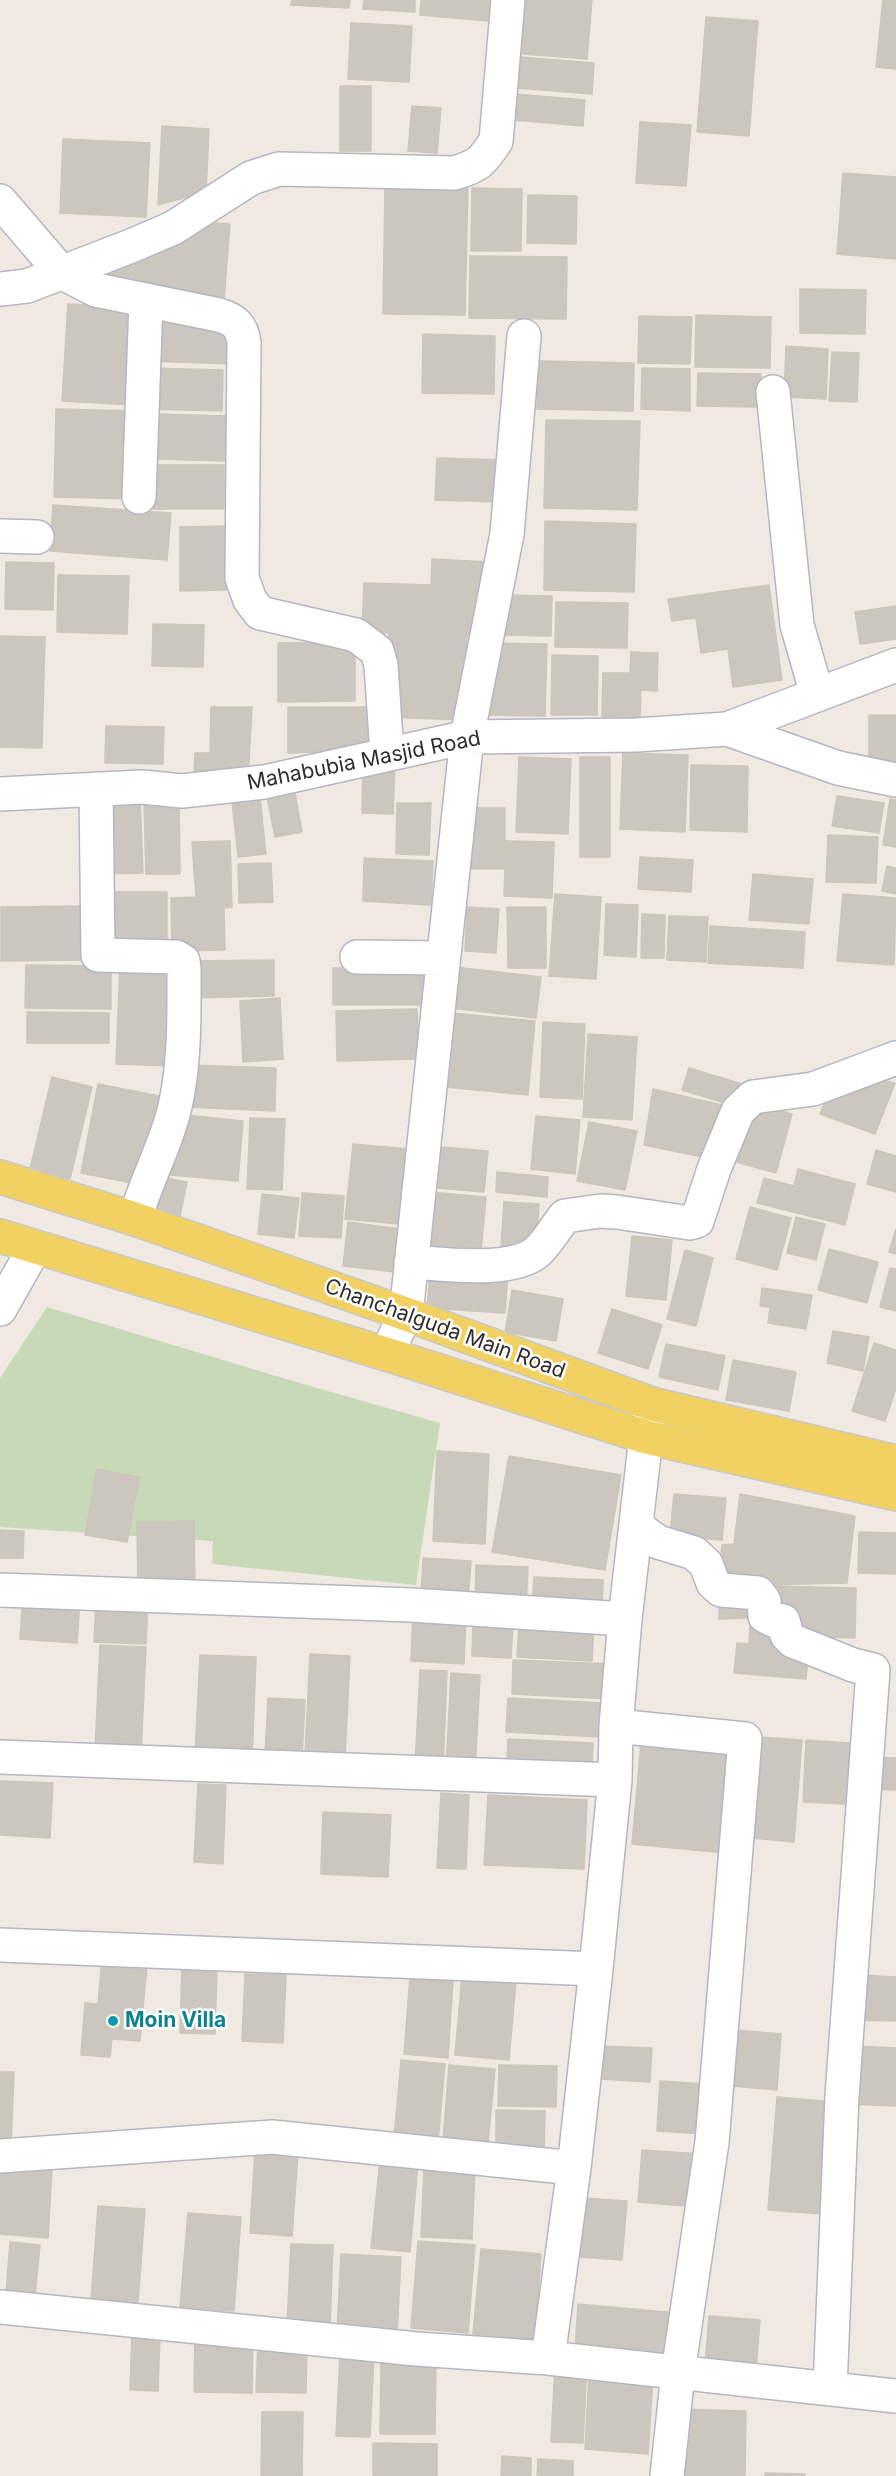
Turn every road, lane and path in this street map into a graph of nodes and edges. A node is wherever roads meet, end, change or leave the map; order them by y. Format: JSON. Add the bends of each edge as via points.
{"nodes":[{"id":1,"x":508,"y":0,"type":"edge"},
{"id":2,"x":0,"y":201,"type":"edge"},
{"id":3,"x":61,"y":272,"type":"junction"},
{"id":4,"x":0,"y":289,"type":"edge"},
{"id":5,"x":146,"y":301,"type":"junction"},
{"id":6,"x":524,"y":336,"type":"dead end"},
{"id":7,"x":773,"y":392,"type":"dead end"},
{"id":8,"x":139,"y":497,"type":"dead end"},
{"id":9,"x":0,"y":536,"type":"edge"},
{"id":10,"x":37,"y":537,"type":"dead end"},
{"id":11,"x":896,"y":665,"type":"edge"},
{"id":12,"x":817,"y":694,"type":"junction"},
{"id":13,"x":727,"y":729,"type":"junction"},
{"id":14,"x":466,"y":737,"type":"junction"},
{"id":15,"x":387,"y":754,"type":"junction"},
{"id":16,"x":896,"y":780,"type":"edge"},
{"id":17,"x":96,"y":789,"type":"junction"},
{"id":18,"x":0,"y":794,"type":"edge"},
{"id":19,"x":357,"y":957,"type":"dead end"},
{"id":20,"x":443,"y":958,"type":"junction"},
{"id":21,"x":896,"y":1058,"type":"edge"},
{"id":22,"x":0,"y":1177,"type":"edge"},
{"id":23,"x":135,"y":1219,"type":"junction"},
{"id":24,"x":0,"y":1236,"type":"edge"},
{"id":25,"x":35,"y":1247,"type":"junction"},
{"id":26,"x":411,"y":1262,"type":"junction"},
{"id":27,"x":0,"y":1309,"type":"edge"},
{"id":28,"x":406,"y":1314,"type":"junction"},
{"id":29,"x":386,"y":1354,"type":"junction"},
{"id":30,"x":652,"y":1404,"type":"junction"},
{"id":31,"x":646,"y":1437,"type":"junction"},
{"id":32,"x":896,"y":1462,"type":"edge"},
{"id":33,"x":896,"y":1494,"type":"edge"},
{"id":34,"x":636,"y":1526,"type":"junction"},
{"id":35,"x":0,"y":1590,"type":"edge"},
{"id":36,"x":625,"y":1618,"type":"junction"},
{"id":37,"x":616,"y":1726,"type":"junction"},
{"id":38,"x":0,"y":1757,"type":"edge"},
{"id":39,"x":615,"y":1780,"type":"junction"},
{"id":40,"x":0,"y":1945,"type":"edge"},
{"id":41,"x":596,"y":1969,"type":"junction"},
{"id":42,"x":0,"y":2156,"type":"edge"},
{"id":43,"x":574,"y":2168,"type":"junction"},
{"id":44,"x":0,"y":2307,"type":"edge"},
{"id":45,"x":548,"y":2358,"type":"junction"},
{"id":46,"x":678,"y":2373,"type":"junction"},
{"id":47,"x":830,"y":2388,"type":"junction"},
{"id":48,"x":896,"y":2396,"type":"edge"},
{"id":49,"x":667,"y":2476,"type":"edge"}],
"edges":[{"from":1,"to":3,"type":"street","via":[[496,141],[474,167],[454,173],[279,169],[251,178],[173,228]]},
{"from":2,"to":3,"type":"street"},
{"from":3,"to":4,"type":"street","via":[[27,286]]},
{"from":3,"to":5,"type":"street","via":[[96,290]]},
{"from":5,"to":8,"type":"street"},
{"from":5,"to":15,"type":"street","via":[[231,319],[243,332],[242,578],[260,613],[356,635],[377,651]]},
{"from":6,"to":14,"type":"street","via":[[507,534]]},
{"from":7,"to":12,"type":"street","via":[[797,625]]},
{"from":9,"to":10,"type":"street"},
{"from":11,"to":12,"type":"street","name":"Mahabubia Masjid Road"},
{"from":12,"to":13,"type":"street","name":"Mahabubia Masjid Road"},
{"from":13,"to":14,"type":"street","name":"Mahabubia Masjid Road","via":[[636,735]]},
{"from":13,"to":16,"type":"street","via":[[838,768]]},
{"from":14,"to":15,"type":"street","name":"Mahabubia Masjid Road"},
{"from":14,"to":20,"type":"street"},
{"from":15,"to":17,"type":"street","name":"Mahabubia Masjid Road","via":[[264,782],[182,791],[142,787]]},
{"from":17,"to":18,"type":"street","name":"Mahabubia Masjid Road"},
{"from":17,"to":23,"type":"street","via":[[98,955],[176,957],[183,961],[184,968],[183,1056],[177,1098]]},
{"from":19,"to":20,"type":"street"},
{"from":20,"to":26,"type":"street"},
{"from":21,"to":26,"type":"street","via":[[813,1089],[753,1097],[738,1111],[697,1221],[600,1211],[565,1216],[538,1251],[524,1259],[489,1266]]},
{"from":22,"to":23,"type":"main road","name":"Chanchalguda Main Road"},
{"from":23,"to":28,"type":"main road","name":"Chanchalguda Main Road"},
{"from":24,"to":25,"type":"main road","name":"Chanchalguda Main Road"},
{"from":25,"to":27,"type":"street"},
{"from":25,"to":29,"type":"main road","name":"Chanchalguda Main Road"},
{"from":26,"to":28,"type":"street"},
{"from":28,"to":29,"type":"street"},
{"from":28,"to":30,"type":"main road","name":"Chanchalguda Main Road"},
{"from":29,"to":31,"type":"main road","name":"Chanchalguda Main Road"},
{"from":30,"to":31,"type":"street"},
{"from":30,"to":32,"type":"main road","name":"Chanchalguda Main Road"},
{"from":31,"to":33,"type":"main road","name":"Chanchalguda Main Road"},
{"from":31,"to":34,"type":"street"},
{"from":34,"to":36,"type":"street"},
{"from":34,"to":47,"type":"street","via":[[658,1542],[694,1553],[706,1564],[713,1583],[721,1590],[758,1593],[764,1601],[765,1616],[783,1622],[793,1641],[873,1670],[842,2096]]},
{"from":35,"to":36,"type":"street","via":[[411,1605]]},
{"from":36,"to":37,"type":"street"},
{"from":37,"to":39,"type":"street"},
{"from":37,"to":46,"type":"street","via":[[745,1739],[712,2142]]},
{"from":38,"to":39,"type":"street"},
{"from":39,"to":41,"type":"street"},
{"from":40,"to":41,"type":"street"},
{"from":41,"to":43,"type":"street"},
{"from":42,"to":43,"type":"street","via":[[272,2136]]},
{"from":43,"to":45,"type":"street"},
{"from":44,"to":45,"type":"street","via":[[417,2349]]},
{"from":45,"to":46,"type":"street"},
{"from":46,"to":47,"type":"street"},
{"from":46,"to":49,"type":"street"},
{"from":47,"to":48,"type":"street"}]}
